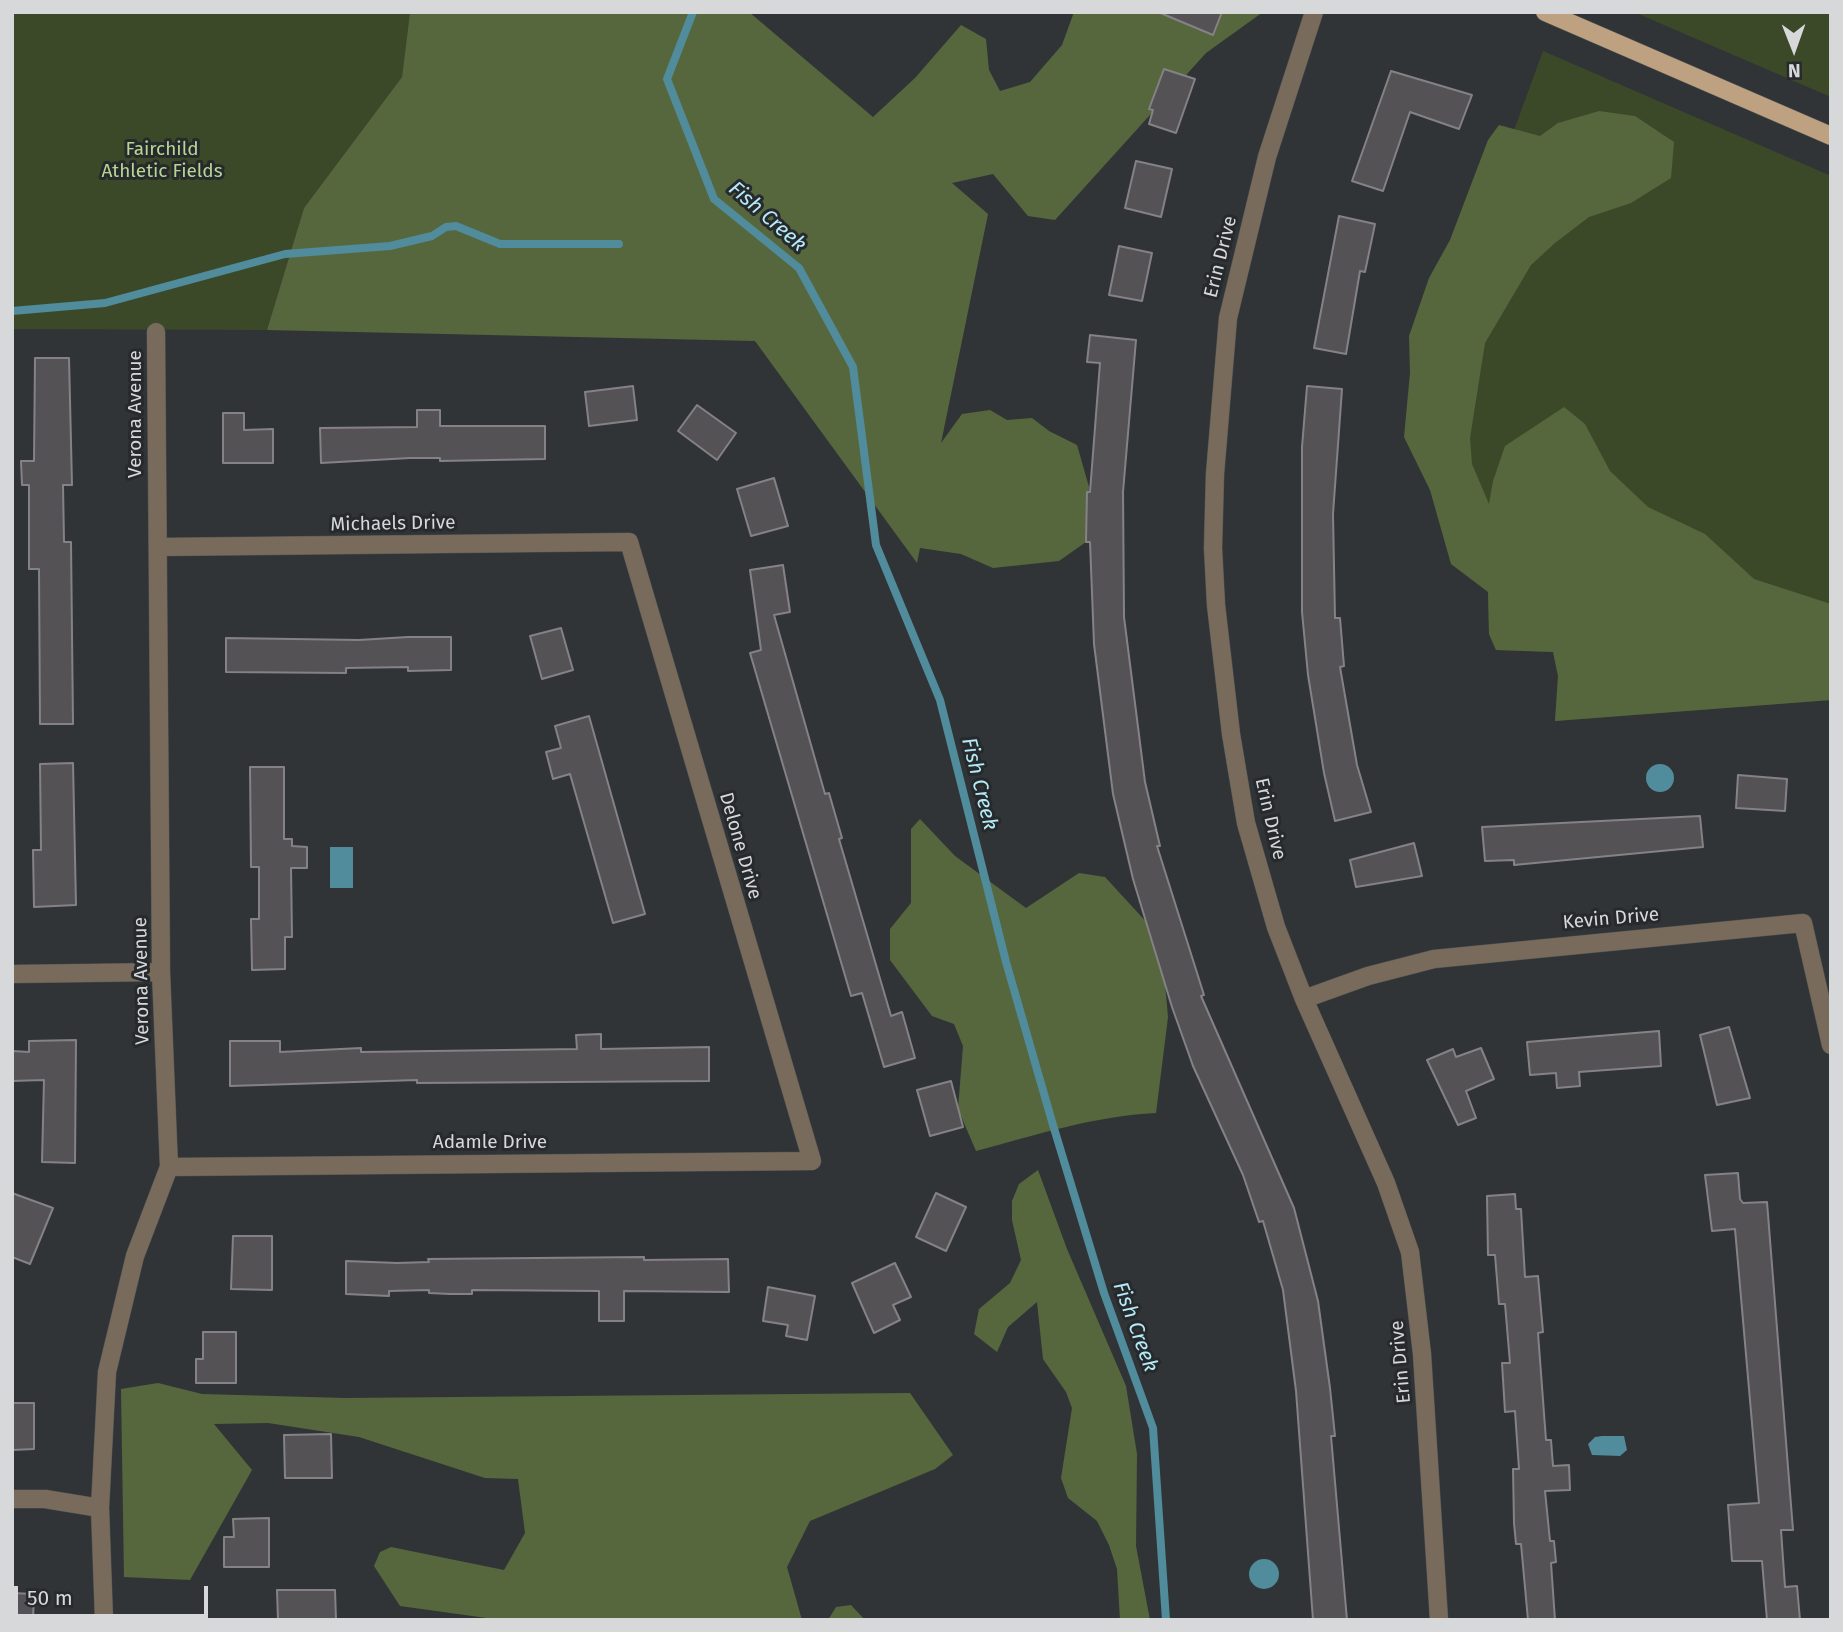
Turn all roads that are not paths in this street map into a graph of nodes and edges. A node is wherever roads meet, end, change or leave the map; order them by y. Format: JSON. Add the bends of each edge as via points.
{"nodes":[{"id":1,"x":1314,"y":12,"type":"edge"},
{"id":2,"x":1545,"y":12,"type":"edge"},
{"id":3,"x":1831,"y":136,"type":"edge"},
{"id":4,"x":156,"y":332,"type":"dead end"},
{"id":5,"x":629,"y":542,"type":"joint"},
{"id":6,"x":158,"y":547,"type":"junction"},
{"id":7,"x":161,"y":972,"type":"junction"},
{"id":8,"x":12,"y":974,"type":"edge"},
{"id":9,"x":1304,"y":999,"type":"junction"},
{"id":10,"x":1831,"y":1045,"type":"edge"},
{"id":11,"x":812,"y":1161,"type":"joint"},
{"id":12,"x":169,"y":1167,"type":"junction"},
{"id":13,"x":12,"y":1499,"type":"edge"},
{"id":14,"x":100,"y":1508,"type":"junction"},
{"id":15,"x":104,"y":1620,"type":"edge"},
{"id":16,"x":1440,"y":1620,"type":"edge"}],
"edges":[{"from":1,"to":9,"type":"street","name":"Erin Drive","via":[[1267,157],[1228,318],[1213,548],[1231,734],[1246,823],[1276,927]]},
{"from":2,"to":3,"type":"main road"},
{"from":4,"to":6,"type":"street","name":"Verona Avenue"},
{"from":5,"to":6,"type":"street","name":"Michaels Drive"},
{"from":5,"to":11,"type":"street","name":"Delone Drive"},
{"from":6,"to":7,"type":"street","name":"Verona Avenue"},
{"from":7,"to":8,"type":"street"},
{"from":7,"to":12,"type":"street","name":"Verona Avenue"},
{"from":9,"to":10,"type":"street","name":"Kevin Drive","via":[[1368,975],[1434,959],[1803,923]]},
{"from":9,"to":16,"type":"street","name":"Erin Drive","via":[[1386,1183],[1410,1252],[1422,1354]]},
{"from":11,"to":12,"type":"street","name":"Adamle Drive"},
{"from":12,"to":14,"type":"street","name":"Verona Avenue","via":[[135,1256],[107,1372]]},
{"from":13,"to":14,"type":"street"},
{"from":14,"to":15,"type":"street","name":"Verona Avenue"}]}
